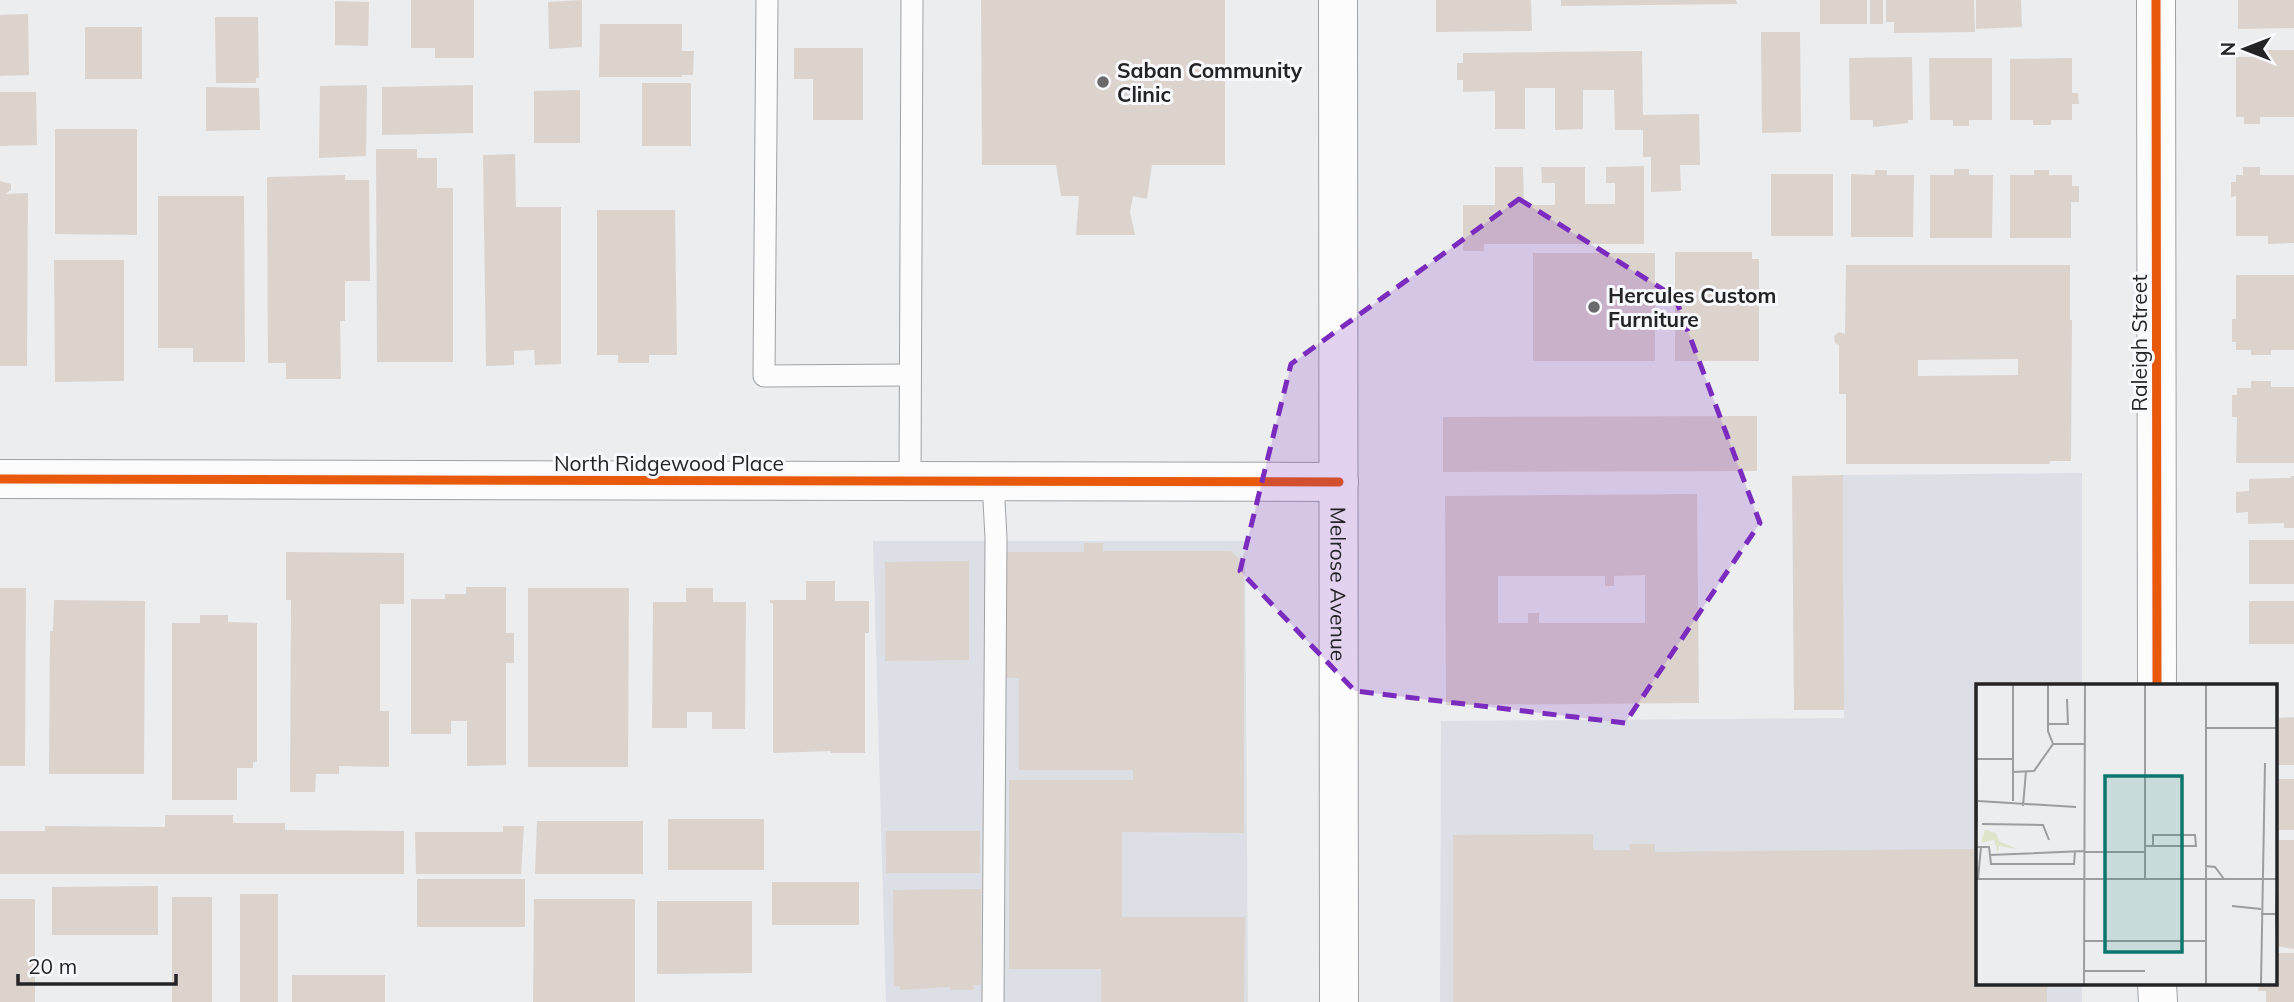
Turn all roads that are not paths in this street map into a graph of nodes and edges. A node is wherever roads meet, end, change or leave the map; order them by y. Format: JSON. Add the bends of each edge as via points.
{"nodes":[{"id":1,"x":767,"y":0,"type":"edge"},
{"id":2,"x":912,"y":0,"type":"edge"},
{"id":3,"x":1339,"y":0,"type":"edge"},
{"id":4,"x":2156,"y":0,"type":"edge"},
{"id":5,"x":909,"y":375,"type":"junction"},
{"id":6,"x":0,"y":479,"type":"edge"},
{"id":7,"x":909,"y":481,"type":"junction"},
{"id":8,"x":993,"y":482,"type":"junction"},
{"id":9,"x":1339,"y":482,"type":"junction"},
{"id":10,"x":2157,"y":684,"type":"edge"},
{"id":11,"x":2158,"y":984,"type":"edge"},
{"id":12,"x":993,"y":1002,"type":"edge"},
{"id":13,"x":1339,"y":1002,"type":"edge"},
{"id":14,"x":2158,"y":1002,"type":"edge"}],
"edges":[{"from":1,"to":5,"type":"lane","via":[[764,376]]},
{"from":2,"to":5,"type":"lane"},
{"from":3,"to":9,"type":"street","name":"Melrose Avenue"},
{"from":4,"to":10,"type":"street","name":"Raleigh Street"},
{"from":5,"to":7,"type":"lane"},
{"from":6,"to":7,"type":"street","name":"North Ridgewood Place"},
{"from":7,"to":8,"type":"street","name":"North Ridgewood Place"},
{"from":8,"to":9,"type":"street","name":"North Ridgewood Place"},
{"from":8,"to":12,"type":"lane"},
{"from":9,"to":13,"type":"street","name":"Melrose Avenue"},
{"from":11,"to":14,"type":"street"}]}
